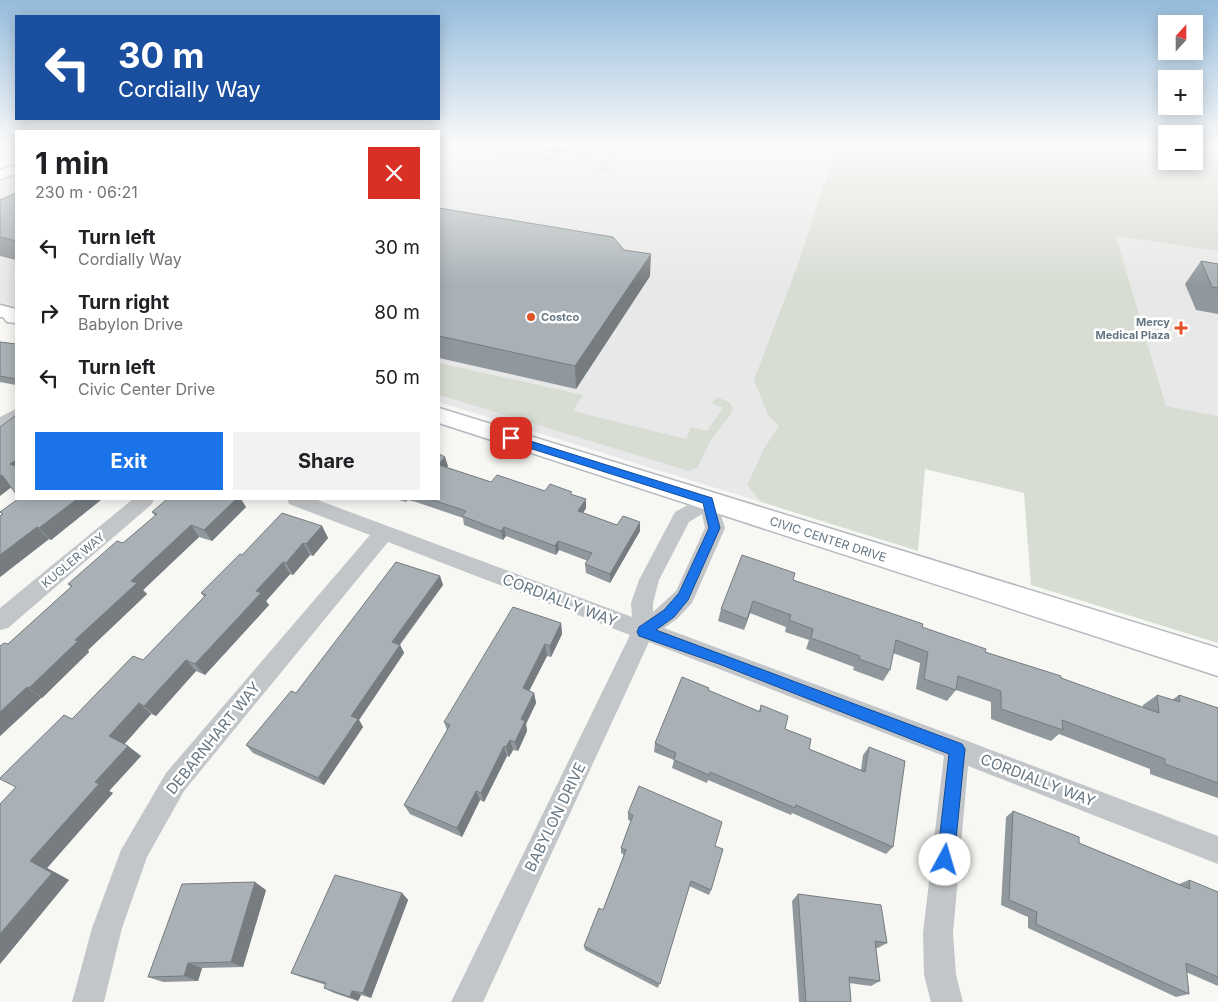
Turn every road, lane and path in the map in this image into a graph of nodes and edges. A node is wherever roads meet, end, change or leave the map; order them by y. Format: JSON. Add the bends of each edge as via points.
{"nodes":[{"id":1,"x":0,"y":406,"type":"edge"},
{"id":2,"x":15,"y":408,"type":"edge"},
{"id":3,"x":15,"y":415,"type":"edge"},
{"id":4,"x":440,"y":415,"type":"edge"},
{"id":5,"x":0,"y":424,"type":"edge"},
{"id":6,"x":144,"y":500,"type":"edge"},
{"id":7,"x":298,"y":500,"type":"edge"},
{"id":8,"x":708,"y":501,"type":"junction"},
{"id":9,"x":383,"y":534,"type":"junction"},
{"id":10,"x":0,"y":621,"type":"edge"},
{"id":11,"x":644,"y":632,"type":"junction"},
{"id":12,"x":1218,"y":662,"type":"edge"},
{"id":13,"x":957,"y":749,"type":"junction"},
{"id":14,"x":1218,"y":850,"type":"edge"},
{"id":15,"x":88,"y":1002,"type":"edge"},
{"id":16,"x":467,"y":1002,"type":"edge"},
{"id":17,"x":947,"y":1002,"type":"edge"}],
"edges":[{"from":1,"to":2,"type":"street"},
{"from":3,"to":5,"type":"street"},
{"from":4,"to":8,"type":"street","name":"CIVIC CENTER DRIVE"},
{"from":6,"to":10,"type":"street","name":"KUGLER WAY"},
{"from":7,"to":9,"type":"street","name":"CORDIALLY WAY"},
{"from":8,"to":11,"type":"street","name":"BABYLON DRIVE","via":[[682,518],[650,580],[642,604]]},
{"from":8,"to":11,"type":"street","name":"BABYLON DRIVE","via":[[714,528],[684,597],[669,614]]},
{"from":8,"to":12,"type":"street","name":"CIVIC CENTER DRIVE"},
{"from":9,"to":11,"type":"street","name":"CORDIALLY WAY"},
{"from":9,"to":15,"type":"street","name":"DEBARNHART WAY","via":[[175,782],[135,850],[107,928]]},
{"from":11,"to":13,"type":"street","name":"CORDIALLY WAY"},
{"from":11,"to":16,"type":"street","name":"BABYLON DRIVE"},
{"from":13,"to":14,"type":"street","name":"CORDIALLY WAY"},
{"from":13,"to":17,"type":"street","via":[[938,933],[940,975]]}]}
